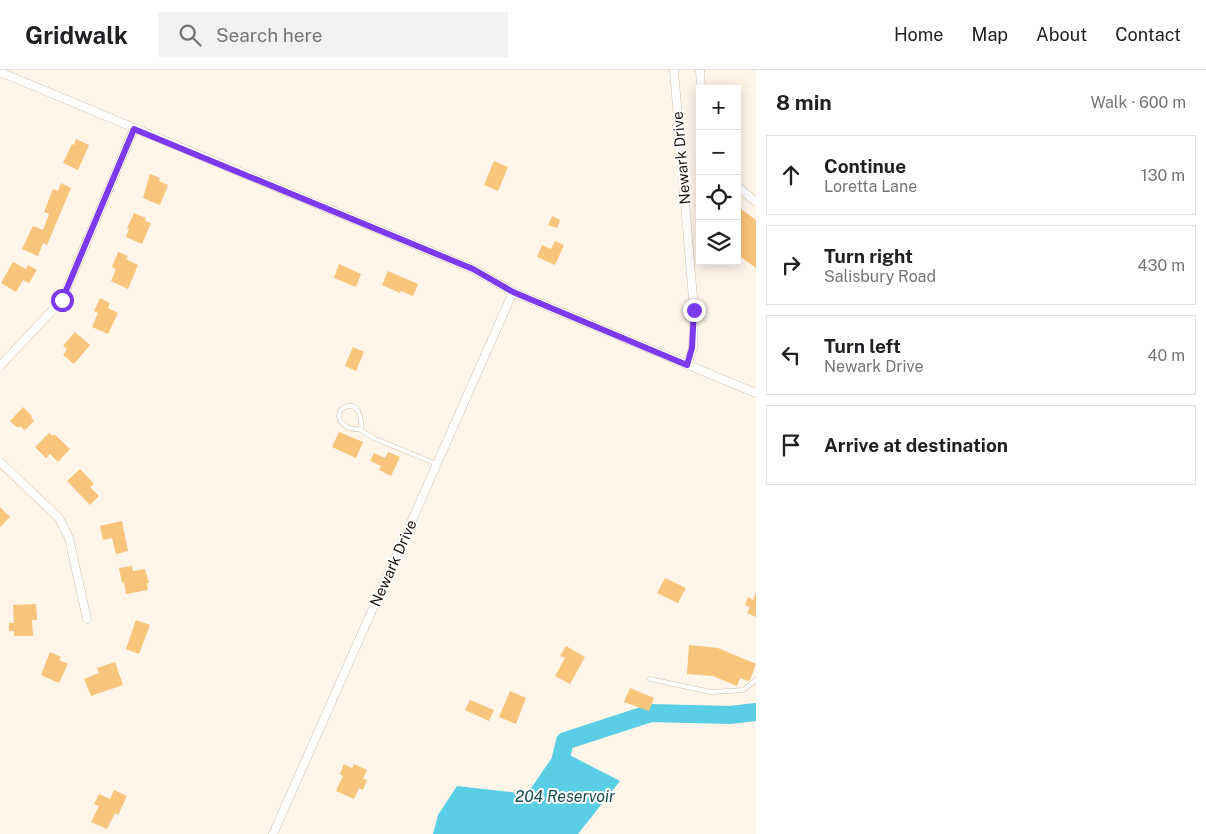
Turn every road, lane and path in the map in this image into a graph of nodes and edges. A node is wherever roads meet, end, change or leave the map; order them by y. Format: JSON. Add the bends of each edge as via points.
{"nodes":[{"id":1,"x":674,"y":70,"type":"edge"},
{"id":2,"x":700,"y":70,"type":"edge"},
{"id":3,"x":0,"y":72,"type":"edge"},
{"id":4,"x":702,"y":85,"type":"edge"},
{"id":5,"x":134,"y":129,"type":"junction"},
{"id":6,"x":741,"y":189,"type":"edge"},
{"id":7,"x":756,"y":202,"type":"edge"},
{"id":8,"x":513,"y":292,"type":"junction"},
{"id":9,"x":687,"y":365,"type":"junction"},
{"id":10,"x":0,"y":366,"type":"edge"},
{"id":11,"x":756,"y":393,"type":"edge"},
{"id":12,"x":361,"y":430,"type":"junction"},
{"id":13,"x":0,"y":462,"type":"edge"},
{"id":14,"x":437,"y":464,"type":"junction"},
{"id":15,"x":87,"y":619,"type":"dead end"},
{"id":16,"x":650,"y":679,"type":"dead end"},
{"id":17,"x":756,"y":680,"type":"edge"},
{"id":18,"x":273,"y":834,"type":"edge"}],
"edges":[{"from":1,"to":9,"type":"street","name":"Newark Drive","via":[[694,310],[692,348]]},
{"from":2,"to":4,"type":"street"},
{"from":3,"to":5,"type":"street"},
{"from":5,"to":8,"type":"street","via":[[473,269]]},
{"from":5,"to":10,"type":"street","via":[[62,300]]},
{"from":6,"to":7,"type":"street"},
{"from":8,"to":9,"type":"street"},
{"from":8,"to":14,"type":"street","name":"Newark Drive"},
{"from":9,"to":11,"type":"street"},
{"from":12,"to":12,"type":"lane","via":[[359,412],[351,405],[341,409],[339,415],[345,426]]},
{"from":12,"to":14,"type":"lane"},
{"from":13,"to":15,"type":"street","via":[[59,518],[69,538]]},
{"from":14,"to":18,"type":"street","name":"Newark Drive"},
{"from":16,"to":17,"type":"lane","via":[[712,692],[743,690]]}]}
